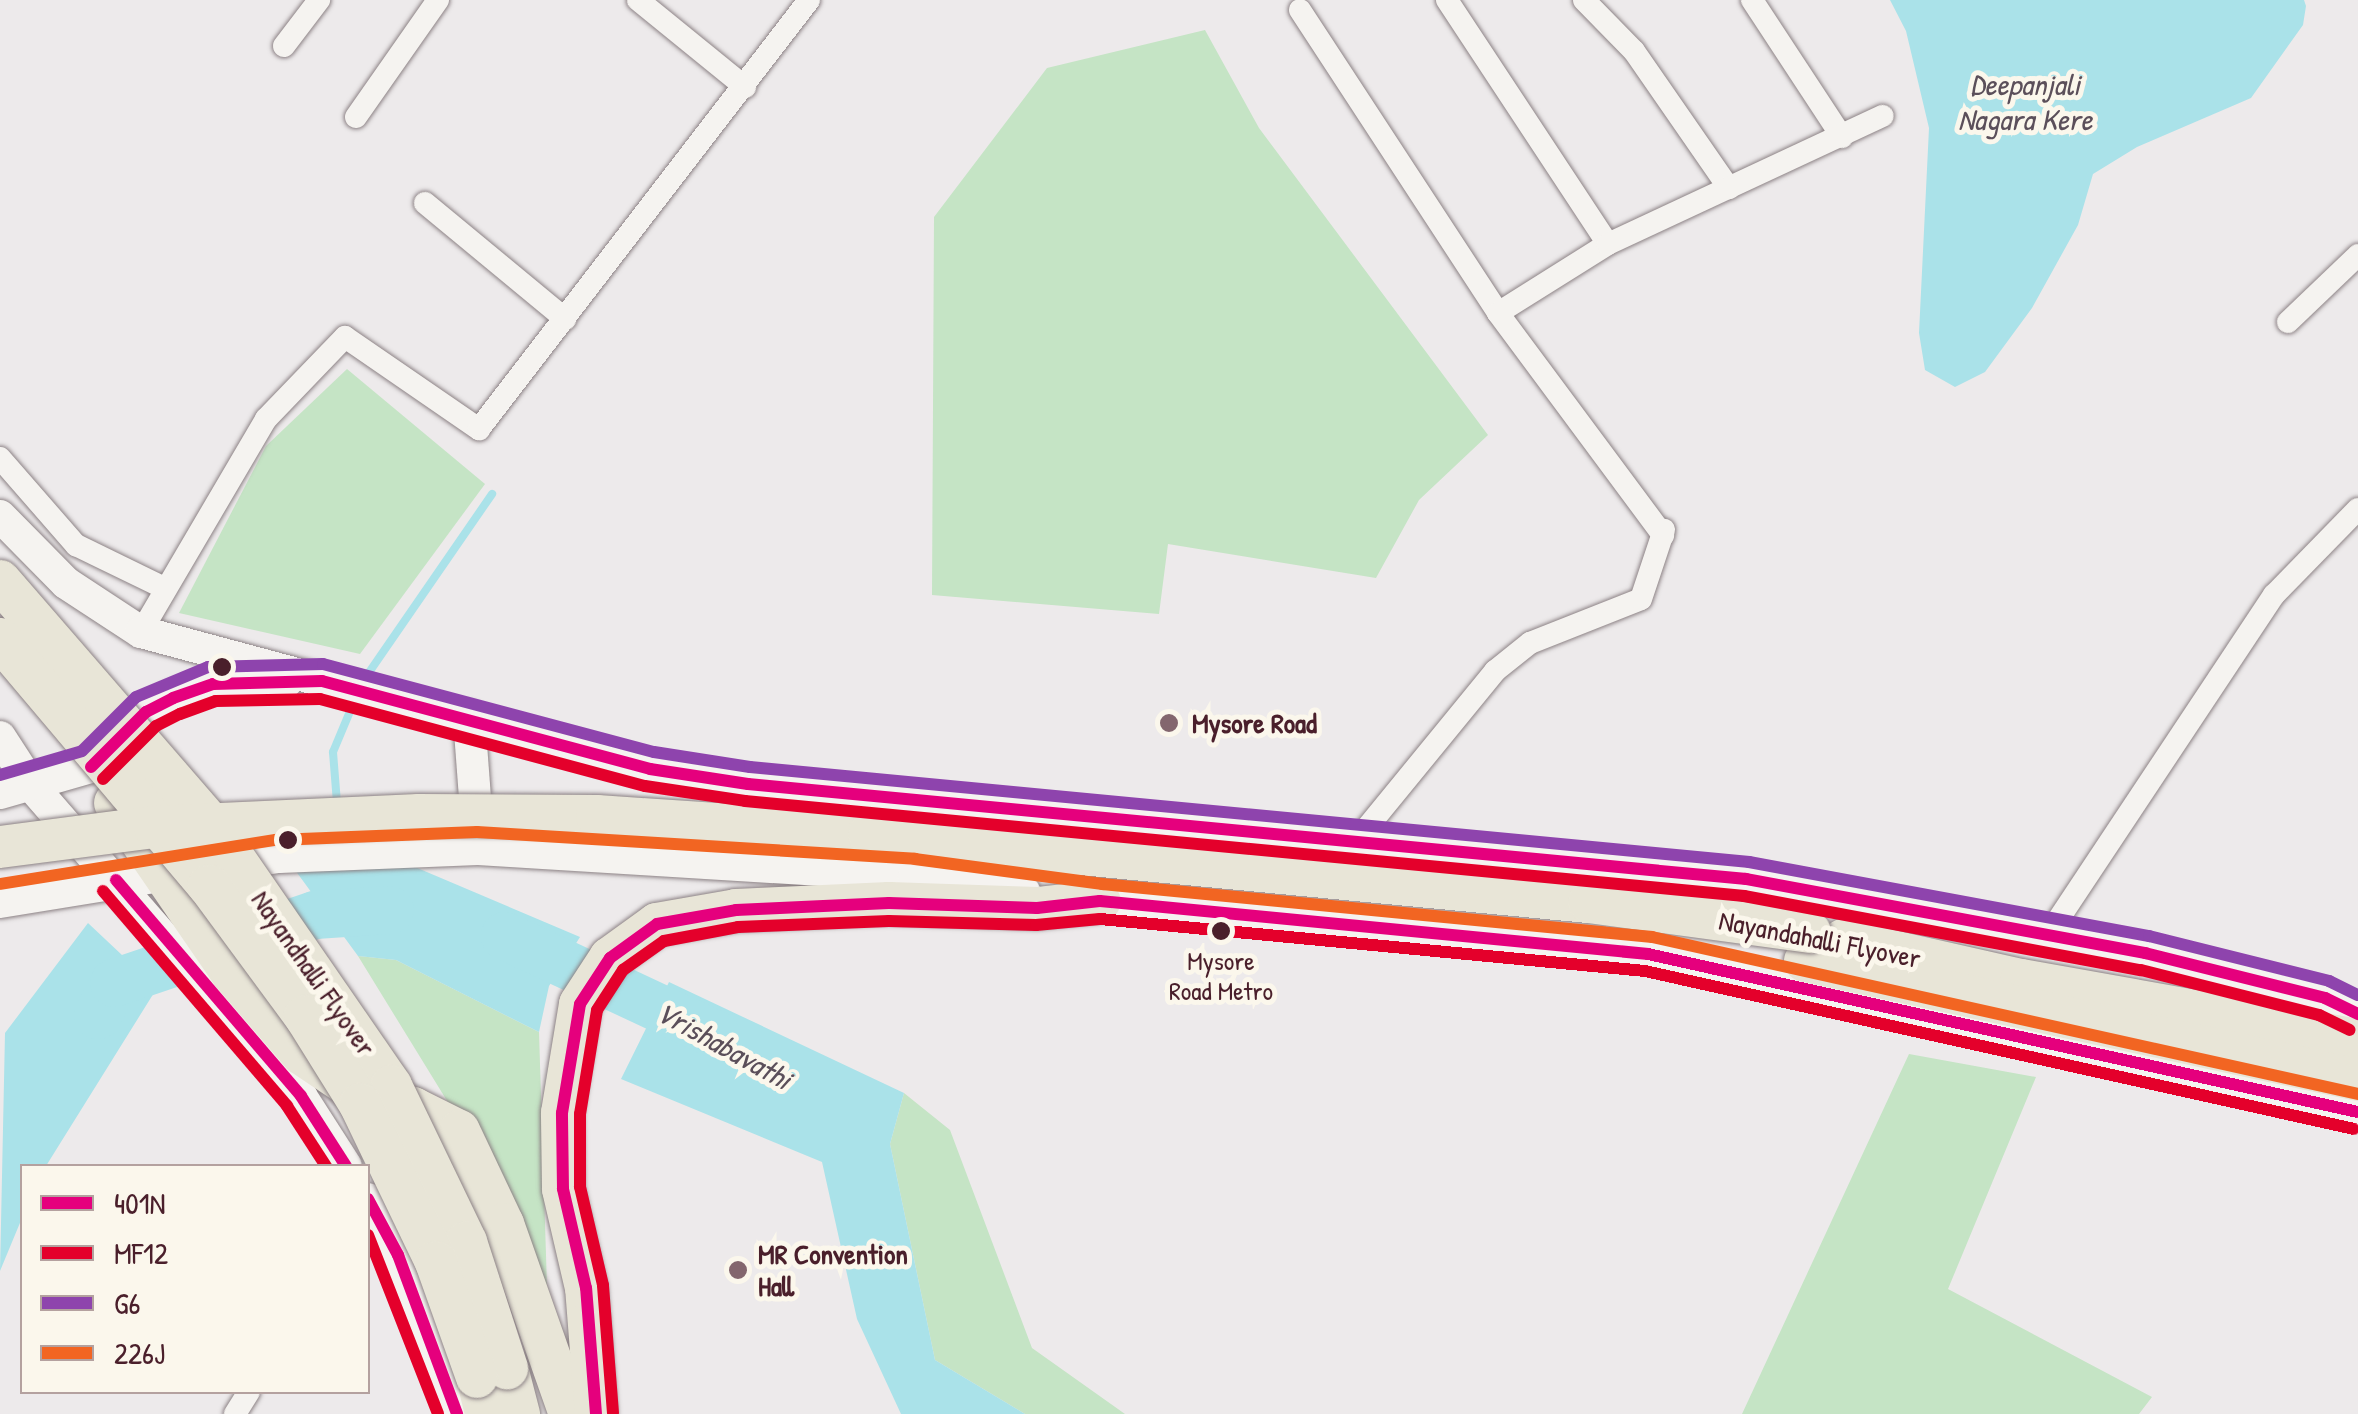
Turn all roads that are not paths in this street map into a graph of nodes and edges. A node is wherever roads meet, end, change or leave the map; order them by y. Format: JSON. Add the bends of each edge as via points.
{"nodes":[{"id":1,"x":319,"y":0,"type":"edge"},
{"id":2,"x":438,"y":0,"type":"edge"},
{"id":3,"x":638,"y":0,"type":"edge"},
{"id":4,"x":809,"y":0,"type":"edge"},
{"id":5,"x":1447,"y":0,"type":"edge"},
{"id":6,"x":1584,"y":0,"type":"edge"},
{"id":7,"x":1752,"y":0,"type":"edge"},
{"id":8,"x":1300,"y":10,"type":"dead end"},
{"id":9,"x":284,"y":46,"type":"dead end"},
{"id":10,"x":746,"y":87,"type":"junction"},
{"id":11,"x":1883,"y":116,"type":"dead end"},
{"id":12,"x":356,"y":117,"type":"dead end"},
{"id":13,"x":1842,"y":138,"type":"junction"},
{"id":14,"x":1729,"y":188,"type":"junction"},
{"id":15,"x":425,"y":203,"type":"dead end"},
{"id":16,"x":1608,"y":244,"type":"junction"},
{"id":17,"x":2358,"y":255,"type":"edge"},
{"id":18,"x":1498,"y":313,"type":"junction"},
{"id":19,"x":565,"y":319,"type":"junction"},
{"id":20,"x":2288,"y":322,"type":"dead end"},
{"id":21,"x":0,"y":458,"type":"edge"},
{"id":22,"x":2358,"y":509,"type":"edge"},
{"id":23,"x":0,"y":516,"type":"edge"},
{"id":24,"x":0,"y":581,"type":"edge"},
{"id":25,"x":164,"y":588,"type":"junction"},
{"id":26,"x":141,"y":632,"type":"junction"},
{"id":27,"x":0,"y":639,"type":"edge"},
{"id":28,"x":322,"y":681,"type":"junction"},
{"id":29,"x":469,"y":718,"type":"junction"},
{"id":30,"x":0,"y":738,"type":"edge"},
{"id":31,"x":92,"y":767,"type":"junction"},
{"id":32,"x":16,"y":789,"type":"edge"},
{"id":33,"x":1356,"y":841,"type":"junction"},
{"id":34,"x":0,"y":846,"type":"edge"},
{"id":35,"x":478,"y":849,"type":"junction"},
{"id":36,"x":0,"y":868,"type":"edge"},
{"id":37,"x":116,"y":880,"type":"junction"},
{"id":38,"x":164,"y":899,"type":"junction"},
{"id":39,"x":1100,"y":901,"type":"junction"},
{"id":40,"x":0,"y":902,"type":"edge"},
{"id":41,"x":2046,"y":938,"type":"junction"},
{"id":42,"x":1807,"y":946,"type":"junction"},
{"id":43,"x":230,"y":992,"type":"junction"},
{"id":44,"x":2358,"y":1014,"type":"edge"},
{"id":45,"x":2339,"y":1036,"type":"edge"},
{"id":46,"x":2356,"y":1107,"type":"edge"},
{"id":47,"x":471,"y":1156,"type":"junction"},
{"id":48,"x":345,"y":1164,"type":"edge"},
{"id":49,"x":370,"y":1206,"type":"edge"},
{"id":50,"x":370,"y":1209,"type":"edge"},
{"id":51,"x":482,"y":1393,"type":"edge"},
{"id":52,"x":519,"y":1414,"type":"edge"},
{"id":53,"x":570,"y":1414,"type":"edge"},
{"id":54,"x":596,"y":1414,"type":"edge"}],
"edges":[{"from":1,"to":9,"type":"street"},
{"from":2,"to":12,"type":"street"},
{"from":3,"to":10,"type":"street"},
{"from":4,"to":10,"type":"street"},
{"from":5,"to":16,"type":"street"},
{"from":6,"to":14,"type":"street","via":[[1634,51]]},
{"from":7,"to":13,"type":"street"},
{"from":8,"to":18,"type":"street"},
{"from":10,"to":19,"type":"street"},
{"from":11,"to":13,"type":"street"},
{"from":13,"to":14,"type":"street"},
{"from":14,"to":16,"type":"street"},
{"from":15,"to":19,"type":"street"},
{"from":16,"to":18,"type":"street"},
{"from":17,"to":20,"type":"street"},
{"from":18,"to":33,"type":"street","via":[[1664,533],[1640,598],[1530,643],[1495,671]]},
{"from":19,"to":25,"type":"street","via":[[479,428],[345,336],[266,419]]},
{"from":21,"to":25,"type":"street","via":[[76,545]]},
{"from":22,"to":41,"type":"street","via":[[2274,595]]},
{"from":23,"to":26,"type":"street","via":[[66,583]]},
{"from":24,"to":51,"type":"highway","name":"Nayandhalli Flyover","bridge":true,"via":[[211,826],[391,1086],[466,1242]]},
{"from":25,"to":26,"type":"street"},
{"from":26,"to":28,"type":"street"},
{"from":27,"to":51,"type":"highway","name":"Nayandhalli Flyover","bridge":true,"via":[[209,886],[305,1016],[360,1104],[436,1262]]},
{"from":28,"to":29,"type":"street"},
{"from":28,"to":31,"type":"street","via":[[213,684],[173,698],[146,712]]},
{"from":29,"to":33,"type":"street","via":[[650,769]]},
{"from":29,"to":35,"type":"street"},
{"from":30,"to":32,"type":"street"},
{"from":31,"to":32,"type":"street"},
{"from":31,"to":38,"type":"highway"},
{"from":32,"to":37,"type":"street"},
{"from":33,"to":41,"type":"street","via":[[1746,879]]},
{"from":34,"to":42,"type":"highway","name":"Nayandahalli Flyover","bridge":true,"via":[[155,827],[418,815],[597,816],[869,834],[1589,902]]},
{"from":35,"to":38,"type":"street","via":[[341,857]]},
{"from":35,"to":39,"type":"street","via":[[914,876]]},
{"from":36,"to":42,"type":"highway","name":"Nayandahalli Flyover","bridge":true,"via":[[173,845],[597,835]]},
{"from":37,"to":38,"type":"street"},
{"from":37,"to":40,"type":"street"},
{"from":38,"to":43,"type":"highway"},
{"from":39,"to":46,"type":"street","via":[[1648,954]]},
{"from":39,"to":54,"type":"highway","via":[[1038,908],[889,903],[736,910],[657,924],[610,958],[580,1004],[562,1113],[563,1189],[586,1288]]},
{"from":41,"to":44,"type":"street","via":[[2145,953],[2324,998]]},
{"from":42,"to":45,"type":"highway","name":"Nayandahalli Flyover"},
{"from":42,"to":46,"type":"highway","name":"Nayandahalli Flyover"},
{"from":43,"to":47,"type":"highway","via":[[334,1079],[459,1132]]},
{"from":43,"to":48,"type":"street"},
{"from":47,"to":49,"type":"street"},
{"from":47,"to":53,"type":"highway","via":[[552,1352]]},
{"from":50,"to":51,"type":"street","via":[[432,1339]]},
{"from":51,"to":52,"type":"highway"}]}
